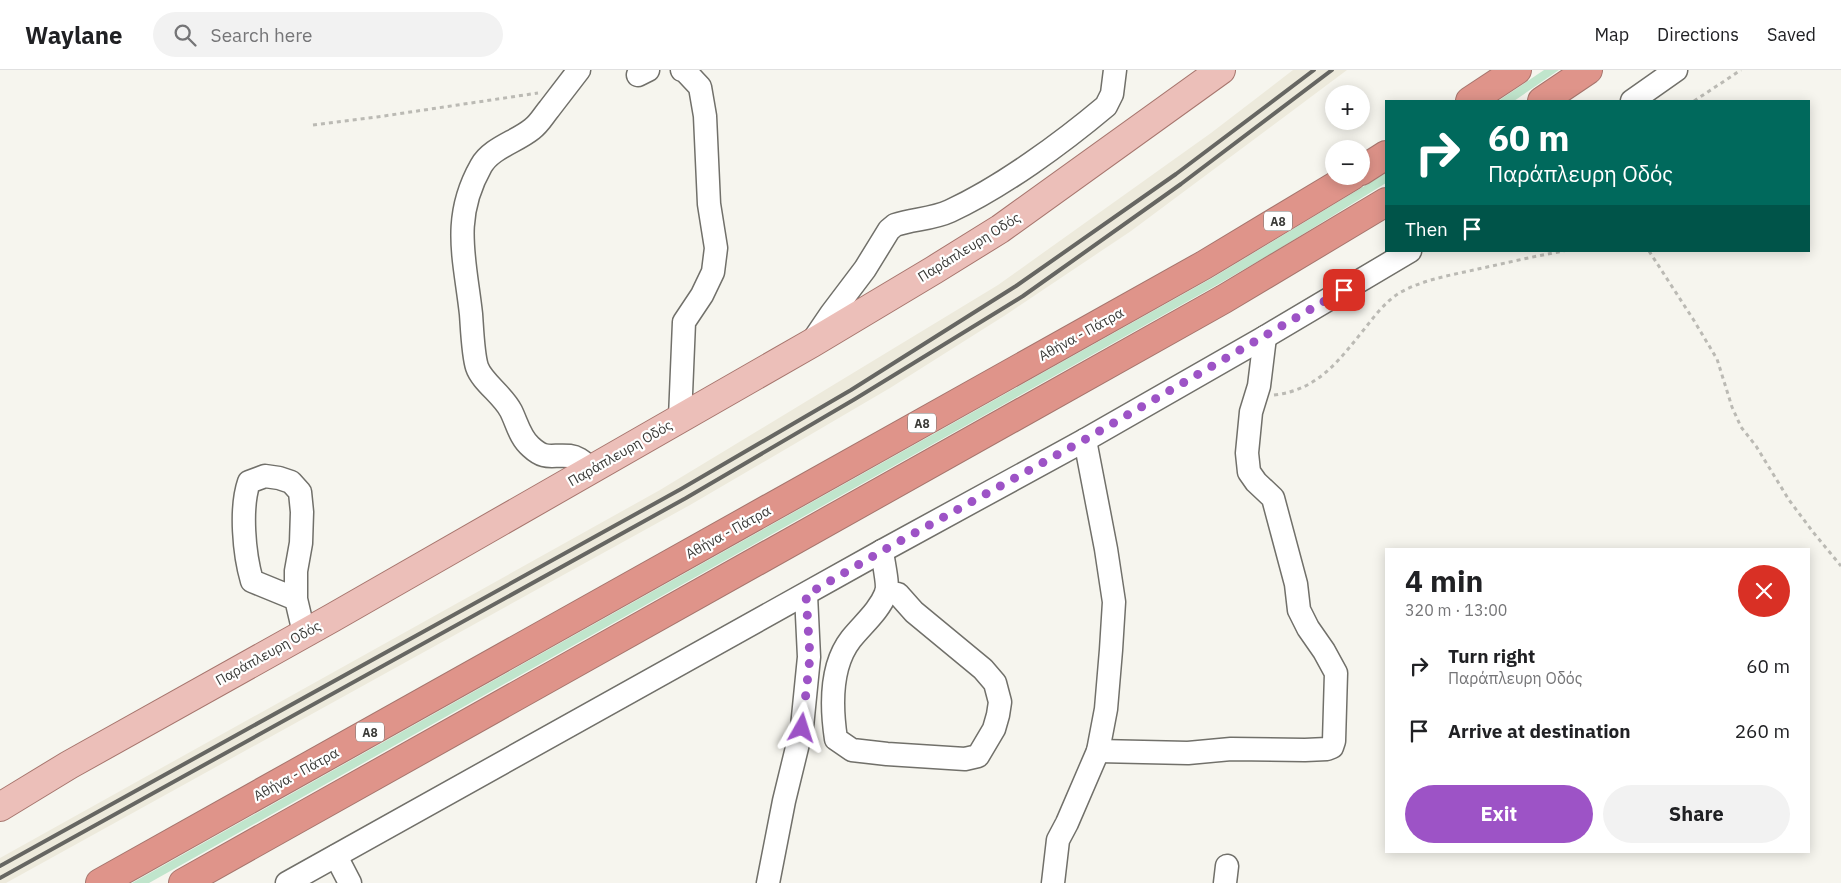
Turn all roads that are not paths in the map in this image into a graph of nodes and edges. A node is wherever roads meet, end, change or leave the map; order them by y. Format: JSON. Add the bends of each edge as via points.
{"nodes":[{"id":1,"x":682,"y":70,"type":"edge"},
{"id":2,"x":1115,"y":70,"type":"edge"},
{"id":3,"x":1221,"y":70,"type":"edge"},
{"id":4,"x":1517,"y":70,"type":"edge"},
{"id":5,"x":1588,"y":70,"type":"edge"},
{"id":6,"x":1676,"y":70,"type":"edge"},
{"id":7,"x":574,"y":77,"type":"edge"},
{"id":8,"x":1472,"y":100,"type":"edge"},
{"id":9,"x":1543,"y":100,"type":"edge"},
{"id":10,"x":1633,"y":100,"type":"edge"},
{"id":11,"x":1385,"y":156,"type":"edge"},
{"id":12,"x":1370,"y":165,"type":"edge"},
{"id":13,"x":1337,"y":185,"type":"edge"},
{"id":14,"x":1385,"y":203,"type":"edge"},
{"id":15,"x":1408,"y":252,"type":"edge"},
{"id":16,"x":1266,"y":337,"type":"junction"},
{"id":17,"x":812,"y":343,"type":"junction"},
{"id":18,"x":680,"y":418,"type":"junction"},
{"id":19,"x":1084,"y":440,"type":"junction"},
{"id":20,"x":592,"y":469,"type":"junction"},
{"id":21,"x":882,"y":551,"type":"junction"},
{"id":22,"x":886,"y":592,"type":"junction"},
{"id":23,"x":806,"y":595,"type":"junction"},
{"id":24,"x":296,"y":599,"type":"junction"},
{"id":25,"x":304,"y":633,"type":"junction"},
{"id":26,"x":1098,"y":751,"type":"junction"},
{"id":27,"x":0,"y":807,"type":"edge"},
{"id":28,"x":336,"y":856,"type":"junction"},
{"id":29,"x":100,"y":883,"type":"edge"},
{"id":30,"x":183,"y":883,"type":"edge"},
{"id":31,"x":287,"y":883,"type":"edge"},
{"id":32,"x":350,"y":883,"type":"edge"},
{"id":33,"x":768,"y":883,"type":"edge"},
{"id":34,"x":1053,"y":883,"type":"edge"}],
"edges":[{"from":1,"to":18,"type":"street","via":[[700,87],[704,106],[709,204],[716,248],[713,272],[684,322]]},
{"from":2,"to":17,"type":"street","via":[[1112,94],[1106,106],[1037,158],[949,211],[906,221],[889,230]]},
{"from":3,"to":17,"type":"main road","name":"Παράπλευρη Οδός","via":[[1000,229]]},
{"from":4,"to":8,"type":"highway"},
{"from":5,"to":9,"type":"highway"},
{"from":6,"to":10,"type":"street"},
{"from":7,"to":20,"type":"street","via":[[534,128],[490,154],[481,166],[462,217],[462,249],[477,366],[484,379],[499,393],[528,445],[540,455],[579,458]]},
{"from":11,"to":12,"type":"highway"},
{"from":13,"to":29,"type":"highway","name":"Αθήνα - Πάτρα","number":"Α8","via":[[1195,270]]},
{"from":14,"to":30,"type":"highway","via":[[1224,299]]},
{"from":15,"to":16,"type":"street"},
{"from":16,"to":19,"type":"street"},
{"from":16,"to":26,"type":"street","via":[[1259,386],[1251,412],[1247,453],[1249,472],[1273,498],[1296,584],[1299,610],[1336,673],[1332,747],[1188,753]]},
{"from":17,"to":18,"type":"main road","name":"Παράπλευρη Οδός"},
{"from":18,"to":20,"type":"main road","name":"Παράπλευρη Οδός"},
{"from":19,"to":21,"type":"street"},
{"from":19,"to":26,"type":"street","via":[[1114,602],[1106,709]]},
{"from":20,"to":25,"type":"main road","name":"Παράπλευρη Οδός"},
{"from":21,"to":22,"type":"street"},
{"from":21,"to":23,"type":"street"},
{"from":22,"to":22,"type":"street","via":[[875,612],[850,640],[835,670],[832,716],[836,738],[852,750],[965,759],[978,756],[994,729],[998,715],[1000,702],[995,683],[898,594]]},
{"from":23,"to":28,"type":"street"},
{"from":23,"to":33,"type":"street","via":[[810,657],[802,728]]},
{"from":24,"to":24,"type":"street","via":[[296,571],[301,544],[300,492],[291,482],[265,476],[249,482],[245,494],[246,560],[252,581]]},
{"from":24,"to":25,"type":"street"},
{"from":25,"to":27,"type":"main road","name":"Παράπλευρη Οδός"},
{"from":26,"to":34,"type":"street","via":[[1058,840]]},
{"from":28,"to":31,"type":"street"},
{"from":28,"to":32,"type":"street"}]}
